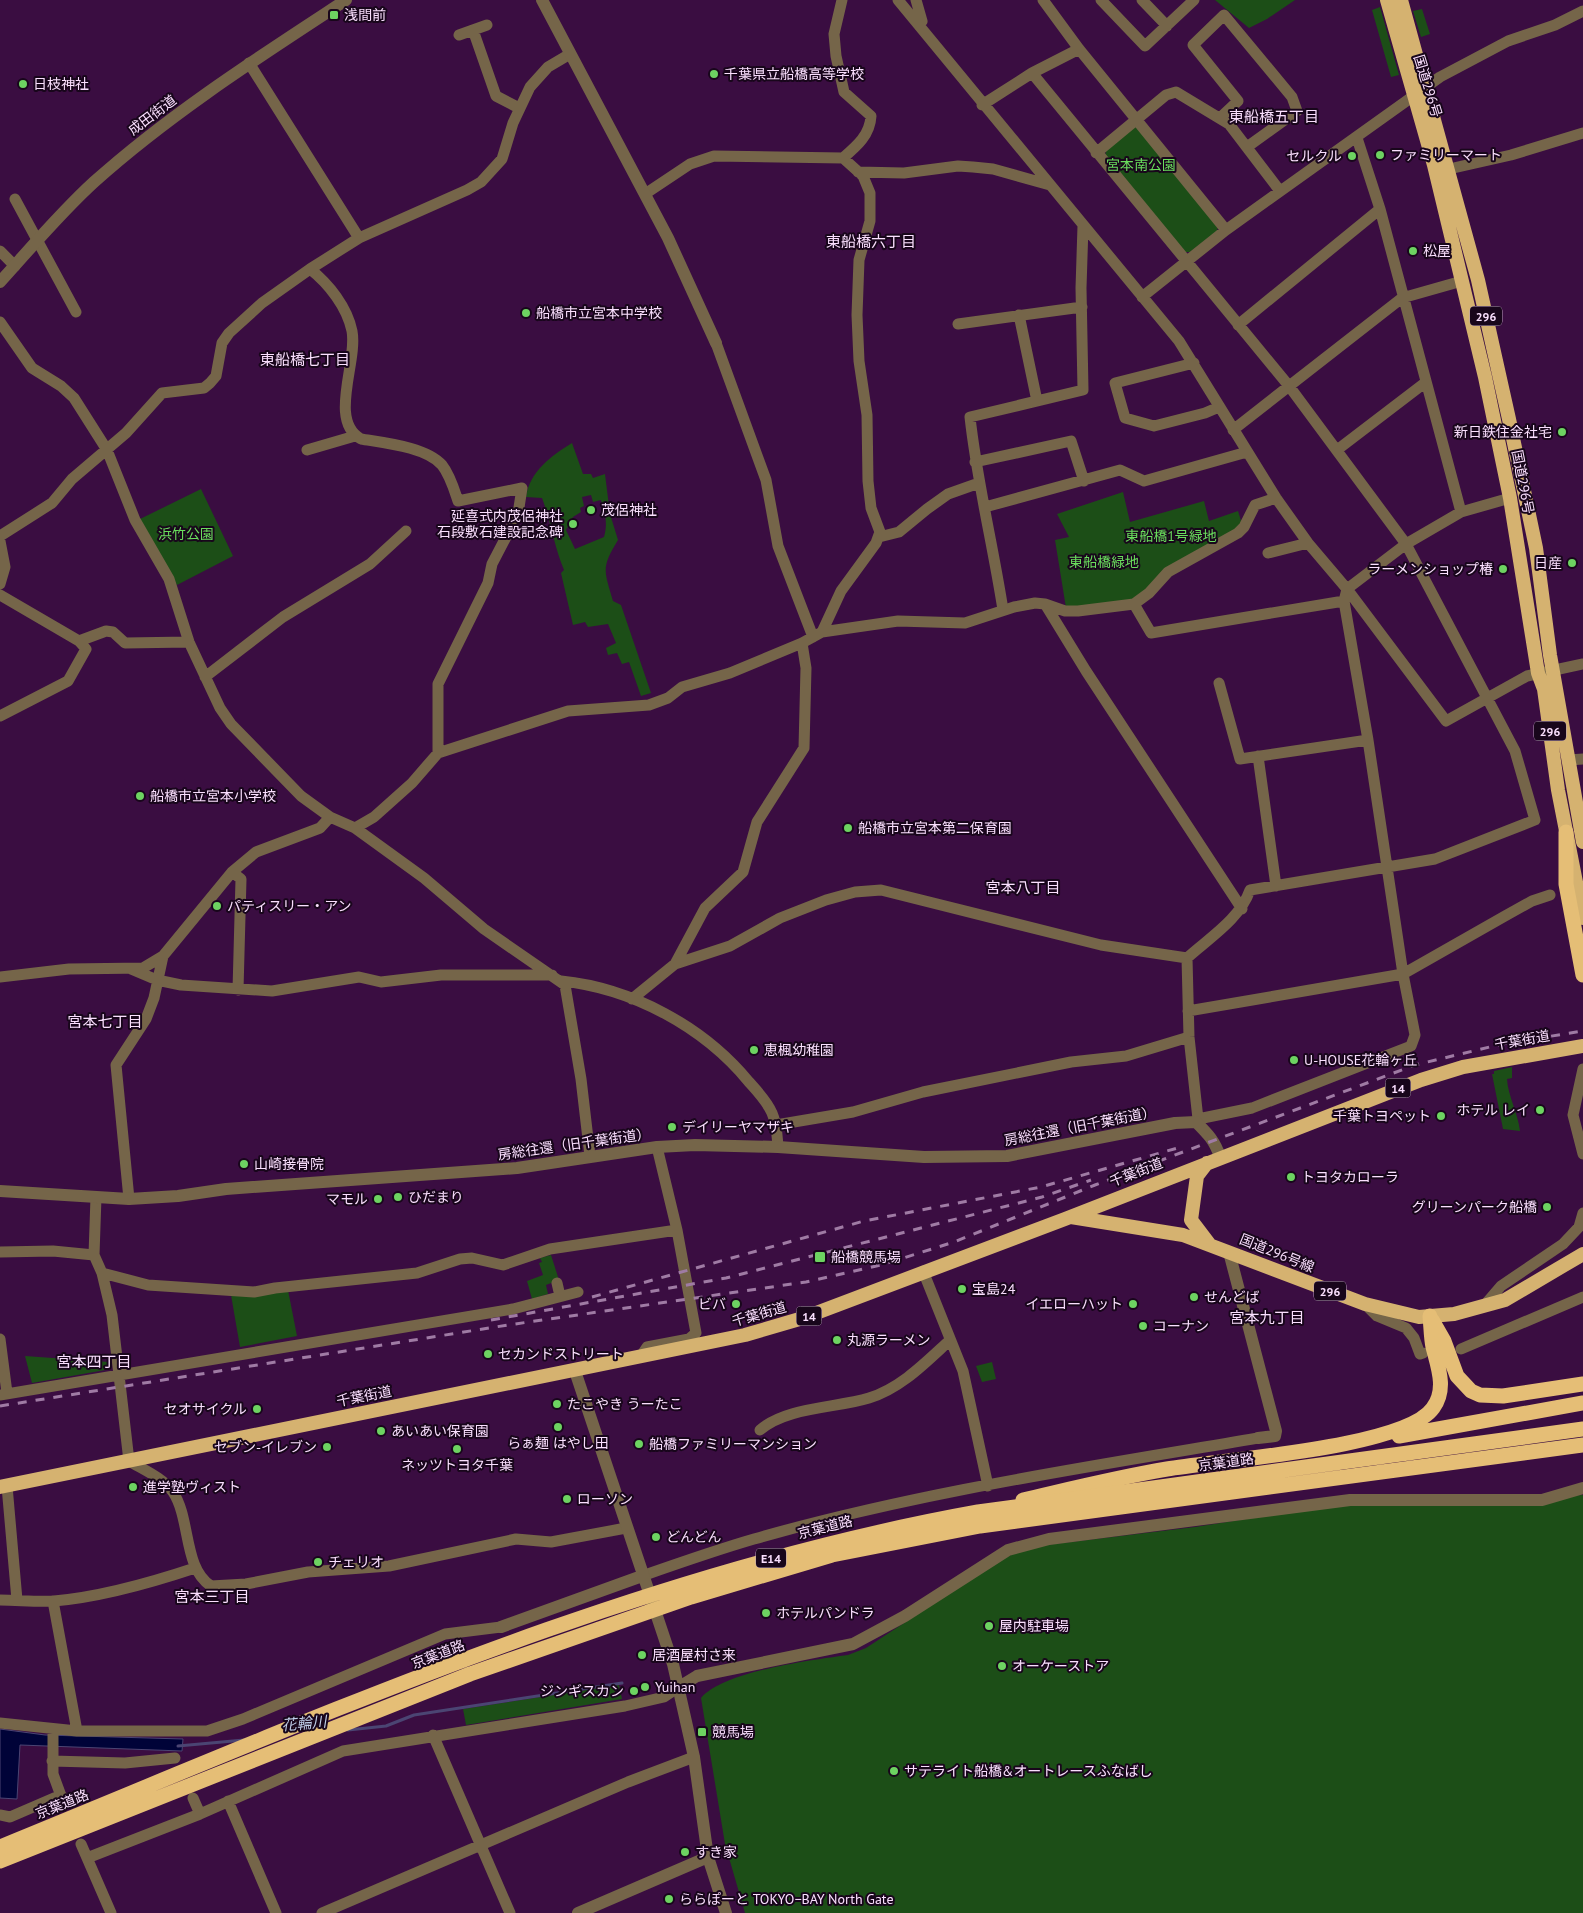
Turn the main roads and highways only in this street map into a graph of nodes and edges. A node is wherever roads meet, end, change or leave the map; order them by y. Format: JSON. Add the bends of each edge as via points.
{"nodes":[{"id":1,"x":1386,"y":0,"type":"edge"},
{"id":2,"x":1401,"y":0,"type":"edge"},
{"id":3,"x":1566,"y":832,"type":"junction"},
{"id":4,"x":1583,"y":842,"type":"edge"},
{"id":5,"x":1583,"y":918,"type":"edge"},
{"id":6,"x":1583,"y":975,"type":"edge"},
{"id":7,"x":1583,"y":1046,"type":"edge"},
{"id":8,"x":1213,"y":1160,"type":"junction"},
{"id":9,"x":1071,"y":1217,"type":"junction"},
{"id":10,"x":1210,"y":1244,"type":"junction"},
{"id":11,"x":1583,"y":1254,"type":"edge"},
{"id":12,"x":1430,"y":1316,"type":"junction"},
{"id":13,"x":1583,"y":1384,"type":"edge"},
{"id":14,"x":1583,"y":1403,"type":"edge"},
{"id":15,"x":1583,"y":1429,"type":"edge"},
{"id":16,"x":1350,"y":1442,"type":"junction"},
{"id":17,"x":1583,"y":1446,"type":"edge"},
{"id":18,"x":4,"y":1486,"type":"edge"},
{"id":19,"x":978,"y":1512,"type":"junction"},
{"id":20,"x":0,"y":1846,"type":"edge"},
{"id":21,"x":0,"y":1862,"type":"edge"}],
"edges":[{"from":1,"to":3,"type":"highway","name":"国道296号","number":"296","via":[[1434,165],[1510,498]]},
{"from":2,"to":4,"type":"highway","name":"国道296号","number":"296","via":[[1478,280],[1509,419],[1536,548]]},
{"from":3,"to":5,"type":"highway","name":"国道296号","number":"296"},
{"from":3,"to":6,"type":"highway","via":[[1566,884]]},
{"from":7,"to":8,"type":"highway","name":"千葉街道","number":"14","via":[[1463,1067]]},
{"from":8,"to":9,"type":"highway","name":"千葉街道","number":"14"},
{"from":8,"to":10,"type":"highway","name":"国道296号線","number":"296","via":[[1197,1176],[1191,1220]]},
{"from":9,"to":10,"type":"highway","name":"国道296号線","number":"296","via":[[1167,1231]]},
{"from":9,"to":18,"type":"highway","name":"千葉街道","number":"14","via":[[788,1322],[721,1341]]},
{"from":10,"to":12,"type":"highway","name":"国道296号線","number":"296","via":[[1365,1304],[1419,1317]]},
{"from":11,"to":12,"type":"highway","name":"国道296号線","number":"296","via":[[1505,1300],[1454,1314]]},
{"from":12,"to":13,"type":"highway","via":[[1444,1340],[1457,1376],[1471,1391],[1480,1395],[1503,1396]]},
{"from":12,"to":16,"type":"highway","via":[[1432,1345],[1440,1378],[1438,1399],[1433,1409],[1402,1429]]},
{"from":14,"to":16,"type":"highway"},
{"from":15,"to":19,"type":"highway","name":"京葉道路","number":"E14","bridge":true},
{"from":16,"to":19,"type":"highway","bridge":true,"via":[[1097,1482]]},
{"from":17,"to":21,"type":"highway","name":"京葉道路","number":"E14","bridge":true,"via":[[980,1526],[832,1555],[691,1596],[470,1674]]},
{"from":19,"to":20,"type":"highway","name":"京葉道路","number":"E14","bridge":true,"via":[[828,1542],[696,1579],[353,1703]]}]}
